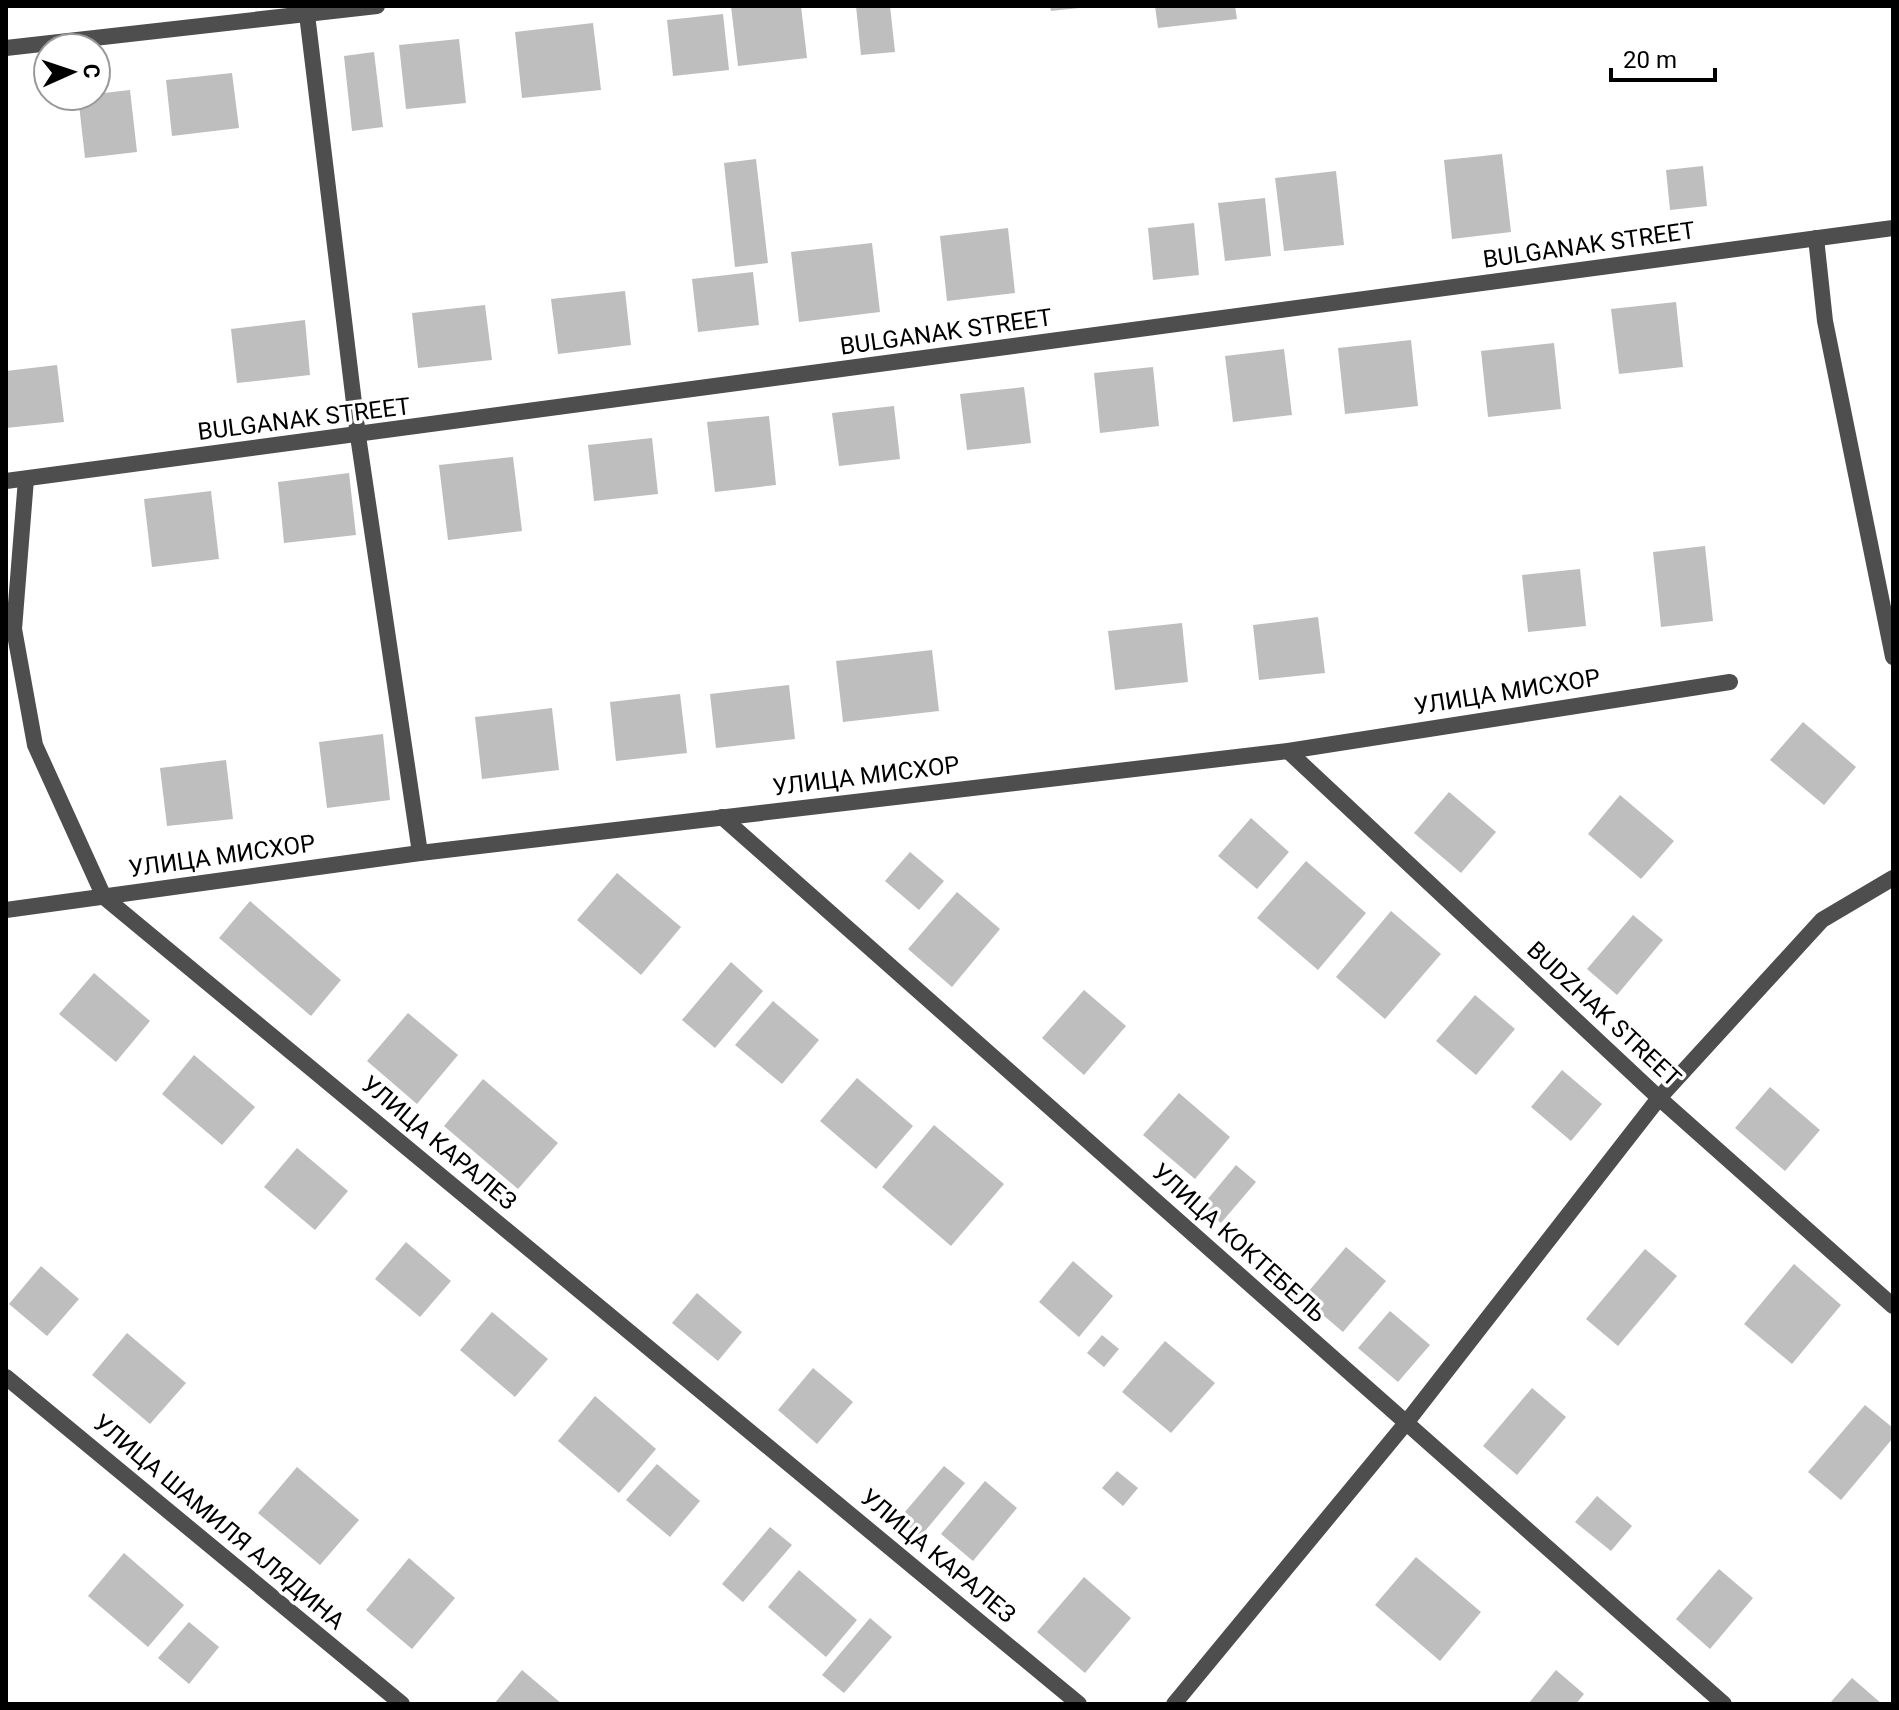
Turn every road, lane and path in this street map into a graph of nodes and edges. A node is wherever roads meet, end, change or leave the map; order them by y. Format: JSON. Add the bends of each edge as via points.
{"nodes":[{"id":1,"x":377,"y":6,"type":"edge"},
{"id":2,"x":306,"y":11,"type":"edge"},
{"id":3,"x":6,"y":48,"type":"edge"},
{"id":4,"x":1893,"y":228,"type":"edge"},
{"id":5,"x":1816,"y":238,"type":"junction"},
{"id":6,"x":358,"y":436,"type":"junction"},
{"id":7,"x":26,"y":479,"type":"junction"},
{"id":8,"x":6,"y":481,"type":"edge"},
{"id":9,"x":1893,"y":657,"type":"edge"},
{"id":10,"x":1730,"y":682,"type":"dead end"},
{"id":11,"x":1288,"y":751,"type":"junction"},
{"id":12,"x":722,"y":817,"type":"junction"},
{"id":13,"x":420,"y":853,"type":"junction"},
{"id":14,"x":1893,"y":878,"type":"edge"},
{"id":15,"x":104,"y":897,"type":"junction"},
{"id":16,"x":6,"y":910,"type":"edge"},
{"id":17,"x":1659,"y":1098,"type":"junction"},
{"id":18,"x":1893,"y":1306,"type":"edge"},
{"id":19,"x":6,"y":1377,"type":"edge"},
{"id":20,"x":1406,"y":1423,"type":"junction"},
{"id":21,"x":402,"y":1704,"type":"edge"},
{"id":22,"x":1079,"y":1704,"type":"edge"},
{"id":23,"x":1174,"y":1704,"type":"edge"},
{"id":24,"x":1724,"y":1704,"type":"edge"}],
"edges":[{"from":1,"to":2,"type":"street"},
{"from":2,"to":3,"type":"street"},
{"from":2,"to":6,"type":"street"},
{"from":4,"to":5,"type":"street","name":"BULGANAK STREET"},
{"from":5,"to":6,"type":"street","name":"BULGANAK STREET"},
{"from":5,"to":9,"type":"street","via":[[1830,350]]},
{"from":6,"to":7,"type":"street","name":"BULGANAK STREET"},
{"from":6,"to":13,"type":"street"},
{"from":7,"to":8,"type":"street","name":"BULGANAK STREET"},
{"from":7,"to":15,"type":"street","name":"УЛИЦА КАРАЛЕЗ","via":[[14,629],[35,745]]},
{"from":10,"to":11,"type":"street","name":"УЛИЦА МИСХОР"},
{"from":11,"to":12,"type":"street","name":"УЛИЦА МИСХОР"},
{"from":11,"to":17,"type":"street","name":"BUDZHAK STREET"},
{"from":12,"to":13,"type":"street","name":"УЛИЦА МИСХОР"},
{"from":12,"to":20,"type":"street","name":"УЛИЦА КОКТЕБЕЛЬ"},
{"from":13,"to":15,"type":"street","name":"УЛИЦА МИСХОР"},
{"from":14,"to":17,"type":"street","via":[[1822,920]]},
{"from":15,"to":16,"type":"street","name":"УЛИЦА МИСХОР"},
{"from":15,"to":22,"type":"street","name":"УЛИЦА КАРАЛЕЗ"},
{"from":17,"to":18,"type":"street","name":"BUDZHAK STREET"},
{"from":17,"to":20,"type":"street"},
{"from":19,"to":21,"type":"street","name":"УЛИЦА ШАМИЛЯ АЛЯДИНА"},
{"from":20,"to":23,"type":"street"},
{"from":20,"to":24,"type":"street","name":"УЛИЦА КОКТЕБЕЛЬ"}]}
